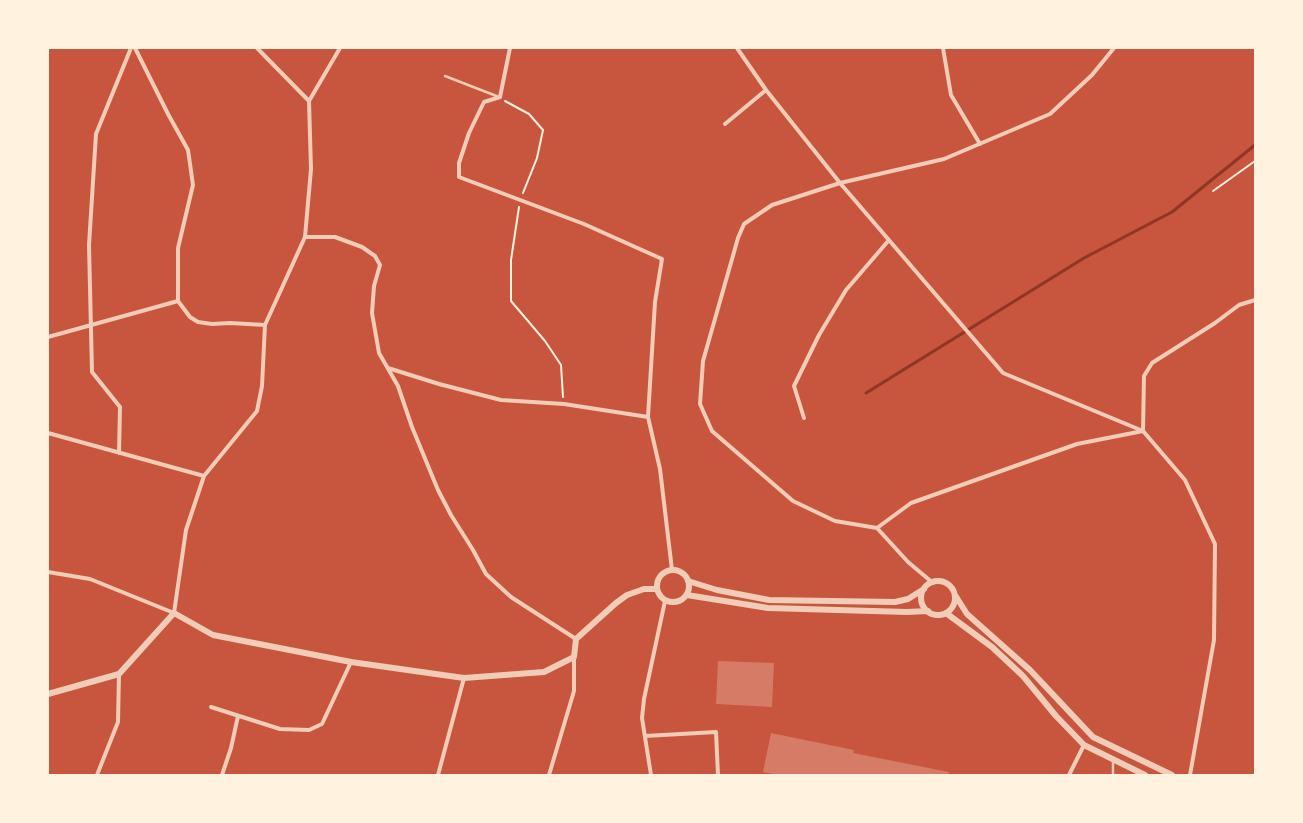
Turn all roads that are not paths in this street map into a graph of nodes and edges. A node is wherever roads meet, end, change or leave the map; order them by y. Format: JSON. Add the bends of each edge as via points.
{"nodes":[{"id":1,"x":131,"y":48,"type":"edge"},
{"id":2,"x":135,"y":48,"type":"edge"},
{"id":3,"x":257,"y":48,"type":"edge"},
{"id":4,"x":340,"y":48,"type":"edge"},
{"id":5,"x":510,"y":48,"type":"edge"},
{"id":6,"x":737,"y":48,"type":"edge"},
{"id":7,"x":943,"y":48,"type":"edge"},
{"id":8,"x":1114,"y":48,"type":"edge"},
{"id":9,"x":445,"y":76,"type":"dead end"},
{"id":10,"x":766,"y":90,"type":"junction"},
{"id":11,"x":500,"y":97,"type":"junction"},
{"id":12,"x":309,"y":101,"type":"junction"},
{"id":13,"x":725,"y":124,"type":"dead end"},
{"id":14,"x":980,"y":144,"type":"junction"},
{"id":15,"x":840,"y":183,"type":"junction"},
{"id":16,"x":305,"y":238,"type":"junction"},
{"id":17,"x":889,"y":240,"type":"junction"},
{"id":18,"x":1255,"y":300,"type":"edge"},
{"id":19,"x":178,"y":301,"type":"junction"},
{"id":20,"x":91,"y":324,"type":"junction"},
{"id":21,"x":265,"y":325,"type":"junction"},
{"id":22,"x":48,"y":337,"type":"edge"},
{"id":23,"x":388,"y":368,"type":"junction"},
{"id":24,"x":648,"y":417,"type":"junction"},
{"id":25,"x":804,"y":418,"type":"dead end"},
{"id":26,"x":1143,"y":431,"type":"junction"},
{"id":27,"x":48,"y":434,"type":"edge"},
{"id":28,"x":119,"y":453,"type":"junction"},
{"id":29,"x":204,"y":476,"type":"junction"},
{"id":30,"x":877,"y":528,"type":"junction"},
{"id":31,"x":672,"y":570,"type":"junction"},
{"id":32,"x":48,"y":572,"type":"edge"},
{"id":33,"x":688,"y":581,"type":"junction"},
{"id":34,"x":933,"y":583,"type":"junction"},
{"id":35,"x":656,"y":589,"type":"junction"},
{"id":36,"x":924,"y":589,"type":"junction"},
{"id":37,"x":686,"y":595,"type":"junction"},
{"id":38,"x":955,"y":595,"type":"junction"},
{"id":39,"x":665,"y":601,"type":"junction"},
{"id":40,"x":928,"y":611,"type":"junction"},
{"id":41,"x":174,"y":613,"type":"junction"},
{"id":42,"x":946,"y":614,"type":"junction"},
{"id":43,"x":576,"y":639,"type":"junction"},
{"id":44,"x":574,"y":657,"type":"junction"},
{"id":45,"x":351,"y":662,"type":"junction"},
{"id":46,"x":119,"y":674,"type":"junction"},
{"id":47,"x":464,"y":678,"type":"junction"},
{"id":48,"x":48,"y":694,"type":"edge"},
{"id":49,"x":211,"y":707,"type":"dead end"},
{"id":50,"x":238,"y":716,"type":"junction"},
{"id":51,"x":645,"y":736,"type":"junction"},
{"id":52,"x":1084,"y":745,"type":"junction"},
{"id":53,"x":1113,"y":760,"type":"junction"},
{"id":54,"x":97,"y":775,"type":"edge"},
{"id":55,"x":222,"y":775,"type":"edge"},
{"id":56,"x":438,"y":775,"type":"edge"},
{"id":57,"x":549,"y":775,"type":"edge"},
{"id":58,"x":651,"y":775,"type":"edge"},
{"id":59,"x":718,"y":775,"type":"edge"},
{"id":60,"x":1069,"y":775,"type":"edge"},
{"id":61,"x":1113,"y":775,"type":"edge"},
{"id":62,"x":1145,"y":775,"type":"edge"},
{"id":63,"x":1172,"y":775,"type":"edge"},
{"id":64,"x":1190,"y":775,"type":"edge"}],
"edges":[{"from":1,"to":20,"type":"street","via":[[96,134],[89,245]]},
{"from":2,"to":19,"type":"street","via":[[188,150],[193,185],[178,248]]},
{"from":3,"to":12,"type":"street"},
{"from":4,"to":12,"type":"street"},
{"from":5,"to":11,"type":"street"},
{"from":6,"to":10,"type":"street"},
{"from":7,"to":14,"type":"street","via":[[951,95]]},
{"from":8,"to":14,"type":"street","via":[[1092,75],[1050,114]]},
{"from":9,"to":11,"type":"lane"},
{"from":10,"to":13,"type":"street"},
{"from":10,"to":15,"type":"street"},
{"from":11,"to":24,"type":"street","via":[[484,102],[458,163],[459,177],[584,224],[662,259],[655,302]]},
{"from":12,"to":16,"type":"street","via":[[311,169]]},
{"from":14,"to":15,"type":"street","via":[[944,159]]},
{"from":15,"to":17,"type":"street"},
{"from":15,"to":30,"type":"street","via":[[772,205],[744,224],[703,361],[700,404],[712,431],[793,501],[834,521]]},
{"from":16,"to":21,"type":"street"},
{"from":16,"to":23,"type":"street","via":[[335,238],[362,247],[375,256],[380,265],[374,286],[372,313],[379,353]]},
{"from":17,"to":25,"type":"street","via":[[846,290],[819,335],[794,386]]},
{"from":17,"to":26,"type":"street","via":[[1003,372]]},
{"from":18,"to":26,"type":"street","via":[[1239,305],[1152,363],[1144,376]]},
{"from":19,"to":20,"type":"street"},
{"from":19,"to":21,"type":"street","via":[[190,317],[198,322]]},
{"from":20,"to":22,"type":"street"},
{"from":20,"to":28,"type":"street","via":[[92,372],[120,408]]},
{"from":21,"to":29,"type":"street","via":[[262,386],[257,411]]},
{"from":23,"to":24,"type":"street","via":[[500,400],[564,404]]},
{"from":23,"to":43,"type":"street","via":[[398,386],[438,490],[486,574],[511,596]]},
{"from":24,"to":31,"type":"street","via":[[660,470]]},
{"from":26,"to":30,"type":"street","via":[[1077,444],[919,500]]},
{"from":26,"to":64,"type":"street","via":[[1185,480],[1215,544],[1214,640]]},
{"from":27,"to":28,"type":"street"},
{"from":28,"to":29,"type":"street"},
{"from":29,"to":41,"type":"street","via":[[186,530]]},
{"from":30,"to":34,"type":"street","via":[[908,562]]},
{"from":31,"to":33,"type":"street","via":[[682,572]]},
{"from":31,"to":35,"type":"street","via":[[666,571],[658,578]]},
{"from":32,"to":41,"type":"street","via":[[90,579]]},
{"from":33,"to":36,"type":"street","via":[[769,600],[895,602],[908,599]]},
{"from":33,"to":37,"type":"street","via":[[689,591]]},
{"from":34,"to":36,"type":"street"},
{"from":34,"to":38,"type":"street","via":[[944,583]]},
{"from":35,"to":39,"type":"street"},
{"from":35,"to":43,"type":"street","via":[[644,589],[627,596]]},
{"from":36,"to":40,"type":"street","via":[[922,600]]},
{"from":37,"to":39,"type":"street","via":[[675,603]]},
{"from":37,"to":40,"type":"street","via":[[768,608]]},
{"from":38,"to":42,"type":"street","via":[[953,606]]},
{"from":38,"to":63,"type":"street","via":[[967,614],[1030,670],[1093,738]]},
{"from":39,"to":51,"type":"street","via":[[644,699],[642,718]]},
{"from":40,"to":42,"type":"street","via":[[935,615]]},
{"from":41,"to":45,"type":"street","via":[[213,635]]},
{"from":41,"to":46,"type":"street"},
{"from":42,"to":52,"type":"street","via":[[992,648],[1023,676]]},
{"from":43,"to":44,"type":"street"},
{"from":44,"to":47,"type":"street","via":[[544,672]]},
{"from":44,"to":57,"type":"street","via":[[574,691]]},
{"from":45,"to":47,"type":"street"},
{"from":45,"to":50,"type":"street","via":[[322,724],[309,730],[280,729]]},
{"from":46,"to":48,"type":"street"},
{"from":46,"to":54,"type":"street","via":[[118,722]]},
{"from":47,"to":56,"type":"street"},
{"from":49,"to":50,"type":"street"},
{"from":50,"to":55,"type":"street"},
{"from":51,"to":58,"type":"street"},
{"from":51,"to":59,"type":"street","via":[[716,732]]},
{"from":52,"to":53,"type":"street"},
{"from":52,"to":60,"type":"street"},
{"from":53,"to":61,"type":"lane"},
{"from":53,"to":62,"type":"street"}]}
